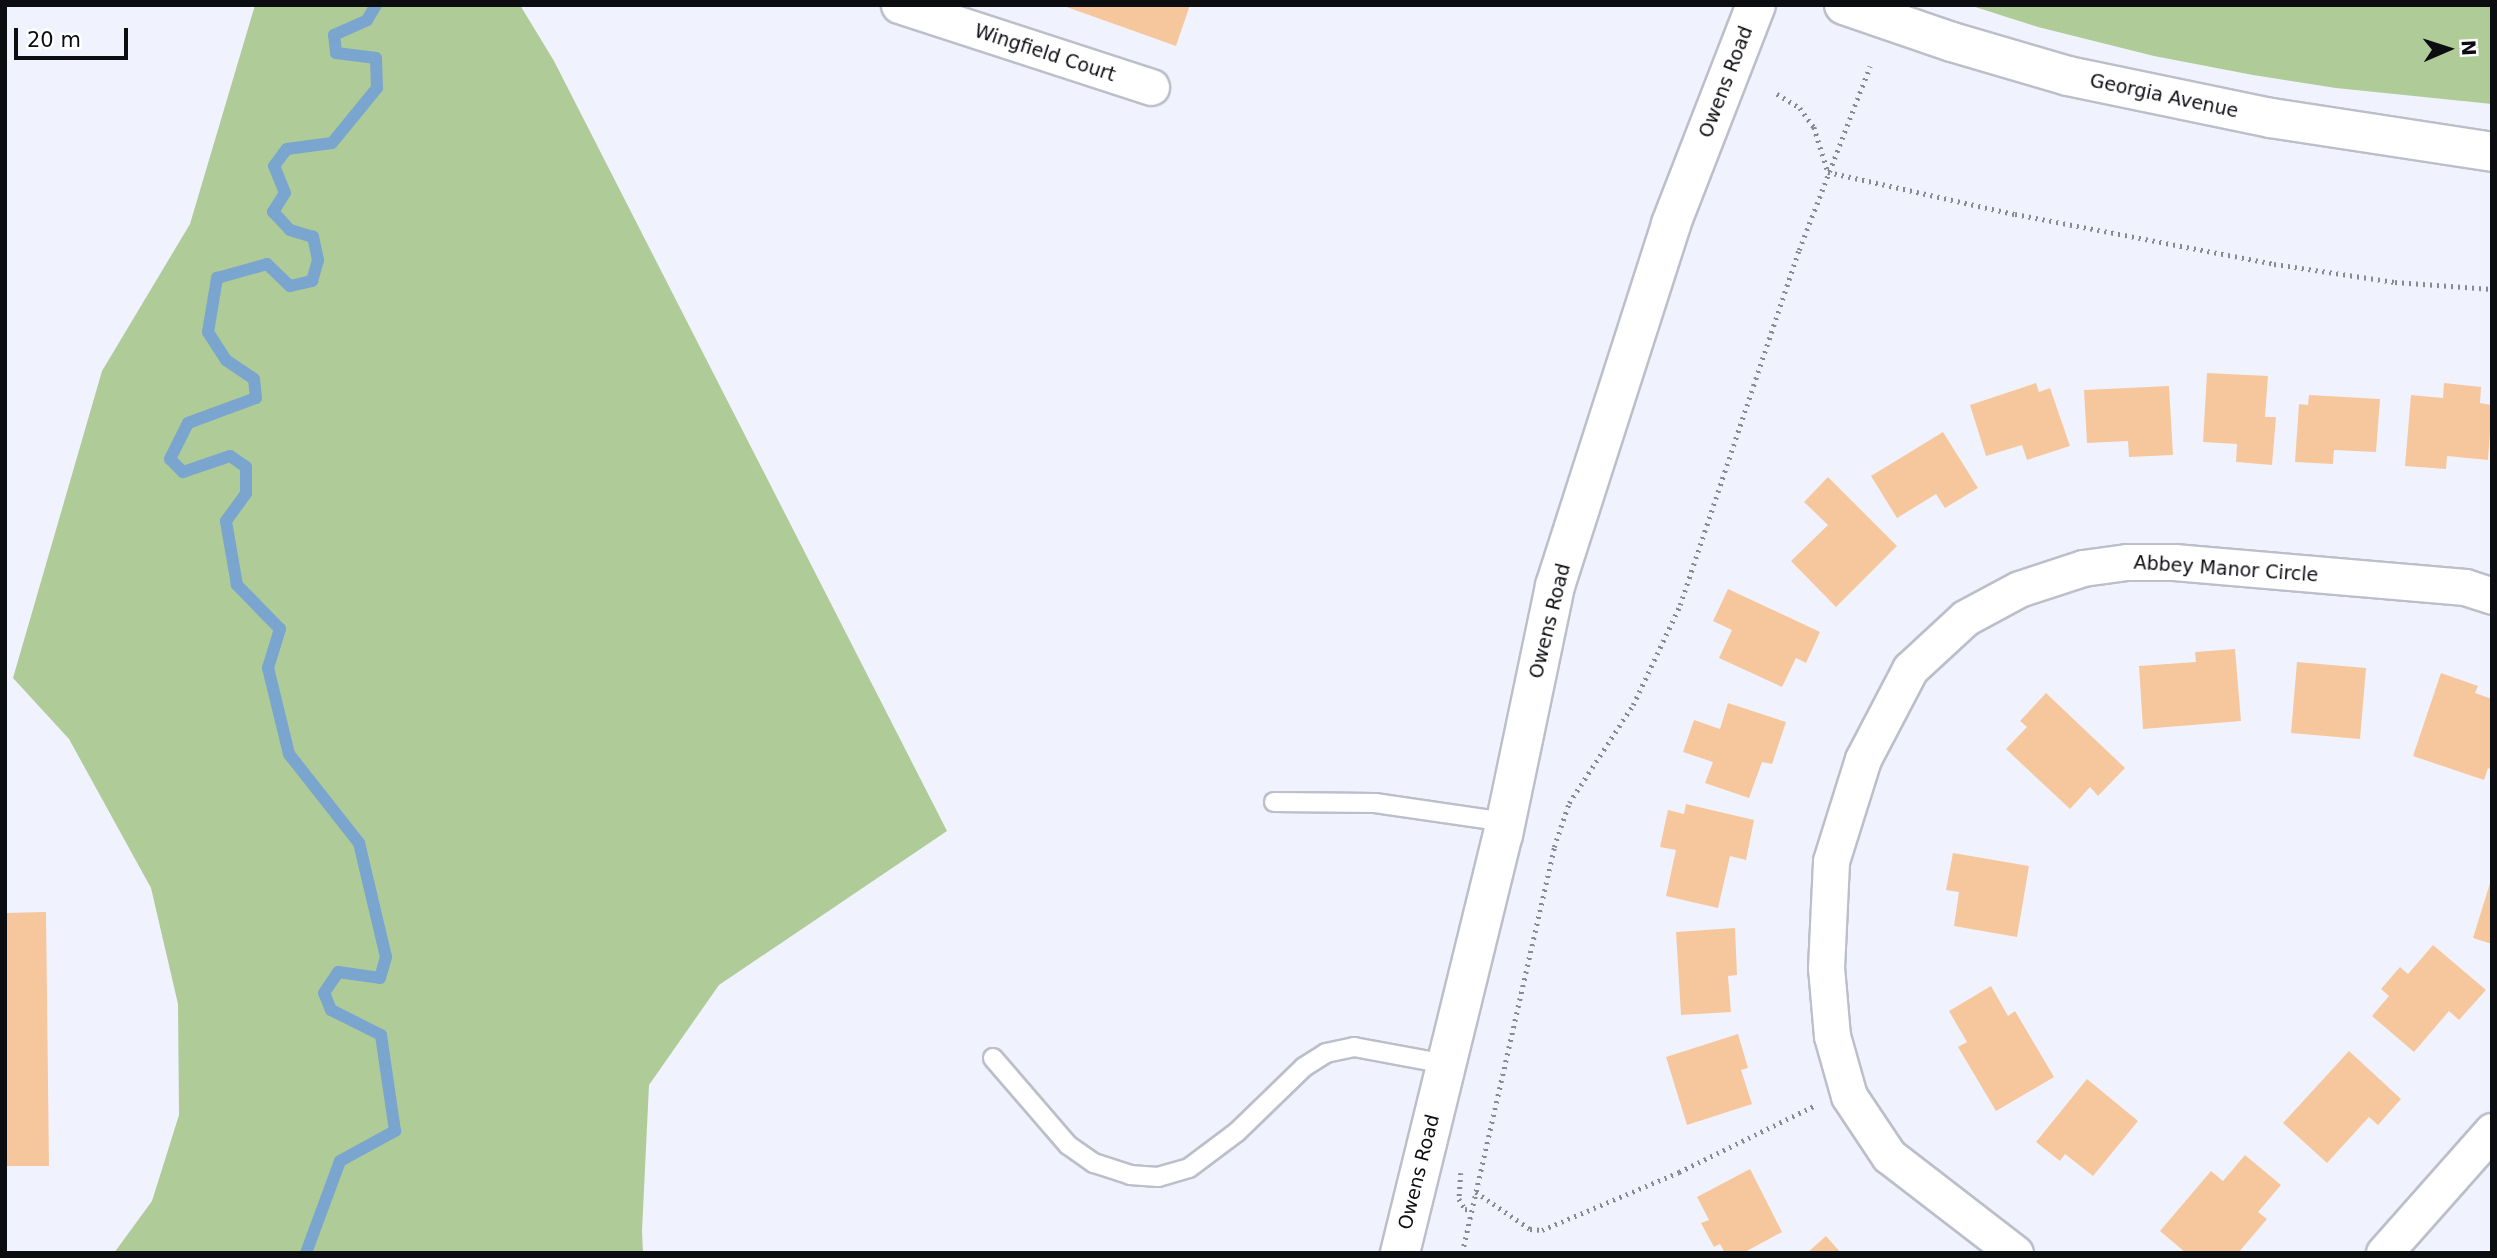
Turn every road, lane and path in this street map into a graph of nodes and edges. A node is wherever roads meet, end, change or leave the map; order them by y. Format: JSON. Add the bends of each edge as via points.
{"nodes":[{"id":1,"x":899,"y":5,"type":"edge"},
{"id":2,"x":1756,"y":5,"type":"edge"},
{"id":3,"x":1844,"y":5,"type":"edge"},
{"id":4,"x":1870,"y":66,"type":"dead end"},
{"id":5,"x":1151,"y":87,"type":"dead end"},
{"id":6,"x":1777,"y":94,"type":"dead end"},
{"id":7,"x":2492,"y":152,"type":"edge"},
{"id":8,"x":1828,"y":172,"type":"junction"},
{"id":9,"x":2492,"y":289,"type":"edge"},
{"id":10,"x":2492,"y":596,"type":"edge"},
{"id":11,"x":1274,"y":802,"type":"dead end"},
{"id":12,"x":1505,"y":822,"type":"junction"},
{"id":13,"x":993,"y":1058,"type":"dead end"},
{"id":14,"x":1446,"y":1063,"type":"junction"},
{"id":15,"x":1814,"y":1106,"type":"dead end"},
{"id":16,"x":2492,"y":1132,"type":"edge"},
{"id":17,"x":1476,"y":1192,"type":"junction"},
{"id":18,"x":1400,"y":1253,"type":"edge"},
{"id":19,"x":1462,"y":1253,"type":"edge"},
{"id":20,"x":2015,"y":1253,"type":"edge"},
{"id":21,"x":2384,"y":1253,"type":"edge"}],
"edges":[{"from":1,"to":5,"type":"street","name":"Wingfield Court"},
{"from":2,"to":12,"type":"street","name":"Owens Road","via":[[1671,224],[1555,586]]},
{"from":3,"to":7,"type":"street","name":"Georgia Avenue","via":[[2068,76],[2271,118]]},
{"from":4,"to":8,"type":"path"},
{"from":6,"to":8,"type":"path","via":[[1800,108],[1814,127]]},
{"from":8,"to":9,"type":"path","via":[[2274,264],[2395,282]]},
{"from":8,"to":17,"type":"path","via":[[1680,605],[1633,705],[1569,803],[1554,846]]},
{"from":10,"to":20,"type":"street","name":"Abbey Manor Circle","via":[[2465,587],[2127,562],[2083,568],[2019,589],[1965,618],[1910,669],[1863,759],[1831,861],[1826,968],[1832,1036],[1849,1096],[1889,1156]]},
{"from":11,"to":12,"type":"lane","via":[[1375,803]]},
{"from":12,"to":14,"type":"street","name":"Owens Road"},
{"from":13,"to":14,"type":"lane","via":[[1068,1145],[1094,1163],[1130,1175],[1158,1177],[1189,1168],[1237,1132],[1304,1066],[1326,1052],[1354,1047]]},
{"from":14,"to":18,"type":"street","name":"Owens Road"},
{"from":15,"to":17,"type":"path","via":[[1679,1172],[1542,1230],[1530,1228]]},
{"from":16,"to":21,"type":"street"},
{"from":17,"to":19,"type":"path"}]}
